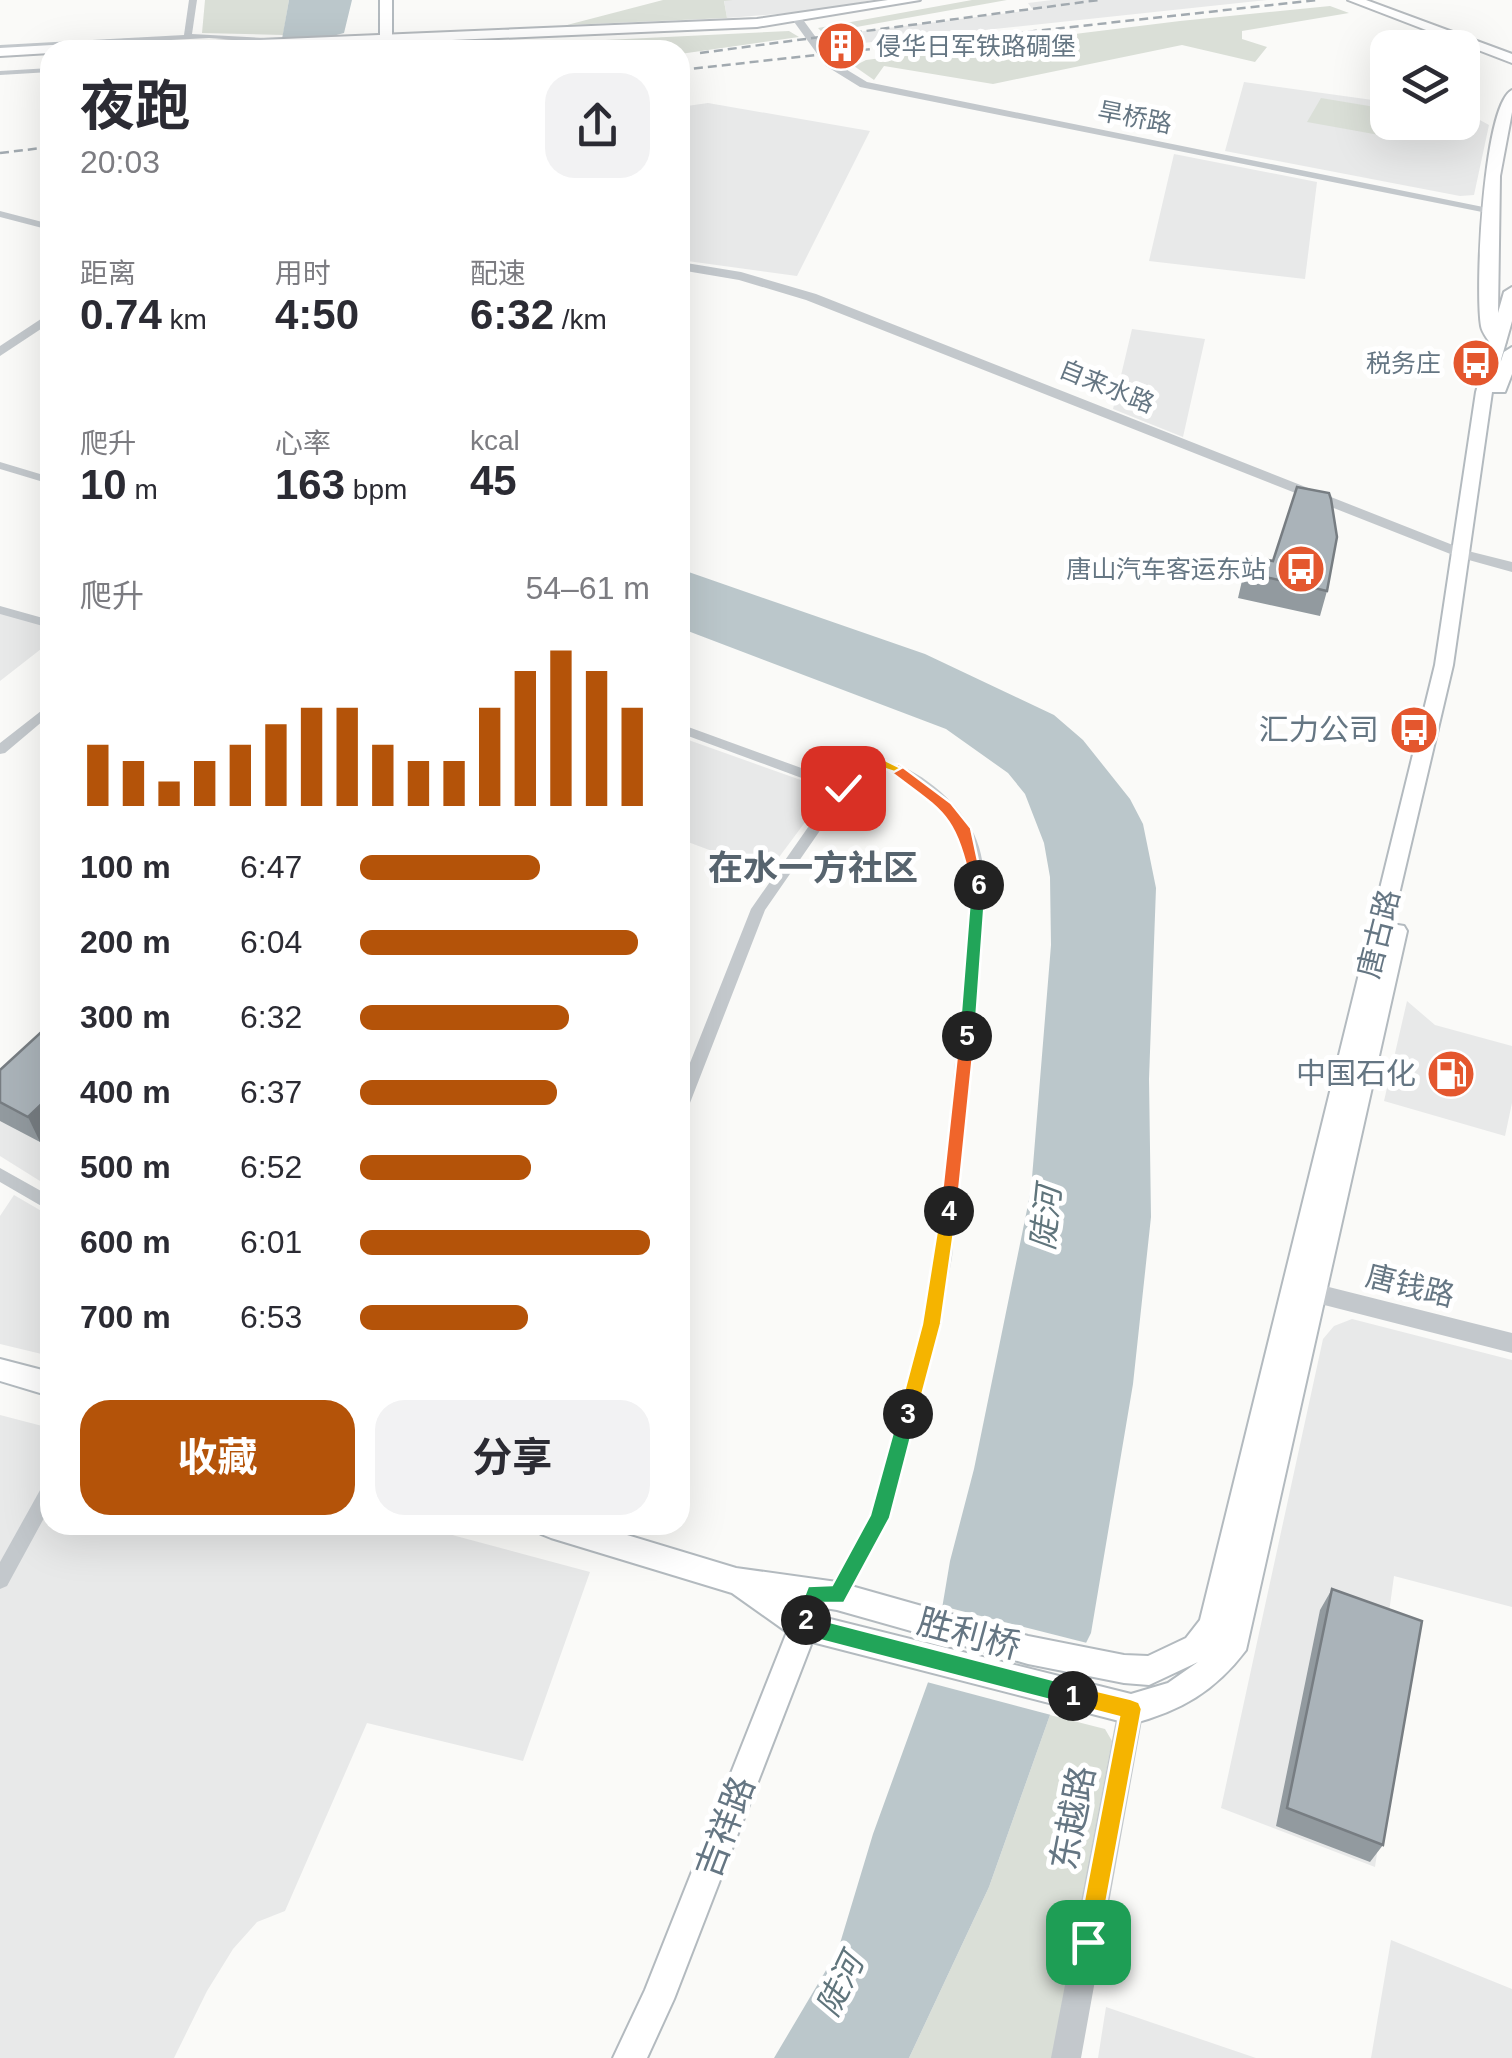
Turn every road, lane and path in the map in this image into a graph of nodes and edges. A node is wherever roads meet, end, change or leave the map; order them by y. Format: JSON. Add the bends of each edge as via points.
{"nodes":[{"id":1,"x":194,"y":0,"type":"edge"},
{"id":2,"x":386,"y":0,"type":"edge"},
{"id":3,"x":914,"y":0,"type":"edge"},
{"id":4,"x":932,"y":0,"type":"edge"},
{"id":5,"x":1354,"y":0,"type":"edge"},
{"id":6,"x":1365,"y":0,"type":"edge"},
{"id":7,"x":798,"y":21,"type":"junction"},
{"id":8,"x":188,"y":37,"type":"junction"},
{"id":9,"x":163,"y":40,"type":"edge"},
{"id":10,"x":263,"y":40,"type":"edge"},
{"id":11,"x":386,"y":40,"type":"edge"},
{"id":12,"x":425,"y":40,"type":"edge"},
{"id":13,"x":40,"y":55,"type":"edge"},
{"id":14,"x":40,"y":57,"type":"edge"},
{"id":15,"x":1511,"y":57,"type":"edge"},
{"id":16,"x":0,"y":60,"type":"edge"},
{"id":17,"x":40,"y":62,"type":"edge"},
{"id":18,"x":1512,"y":94,"type":"edge"},
{"id":19,"x":1512,"y":129,"type":"edge"},
{"id":20,"x":1492,"y":210,"type":"junction"},
{"id":21,"x":0,"y":214,"type":"edge"},
{"id":22,"x":40,"y":224,"type":"edge"},
{"id":23,"x":690,"y":268,"type":"edge"},
{"id":24,"x":1506,"y":290,"type":"edge"},
{"id":25,"x":40,"y":326,"type":"edge"},
{"id":26,"x":1505,"y":347,"type":"edge"},
{"id":27,"x":0,"y":352,"type":"edge"},
{"id":28,"x":0,"y":465,"type":"edge"},
{"id":29,"x":40,"y":477,"type":"edge"},
{"id":30,"x":1469,"y":555,"type":"junction"},
{"id":31,"x":1512,"y":566,"type":"edge"},
{"id":32,"x":0,"y":610,"type":"edge"},
{"id":33,"x":40,"y":621,"type":"edge"},
{"id":34,"x":40,"y":716,"type":"edge"},
{"id":35,"x":690,"y":732,"type":"edge"},
{"id":36,"x":0,"y":750,"type":"edge"},
{"id":37,"x":843,"y":788,"type":"junction"},
{"id":38,"x":690,"y":1082,"type":"edge"},
{"id":39,"x":0,"y":1174,"type":"edge"},
{"id":40,"x":40,"y":1198,"type":"edge"},
{"id":41,"x":1303,"y":1290,"type":"junction"},
{"id":42,"x":1512,"y":1343,"type":"edge"},
{"id":43,"x":0,"y":1370,"type":"edge"},
{"id":44,"x":40,"y":1381,"type":"edge"},
{"id":45,"x":40,"y":1508,"type":"edge"},
{"id":46,"x":584,"y":1535,"type":"edge"},
{"id":47,"x":0,"y":1580,"type":"edge"},
{"id":48,"x":736,"y":1581,"type":"junction"},
{"id":49,"x":826,"y":1594,"type":"junction"},
{"id":50,"x":804,"y":1626,"type":"junction"},
{"id":51,"x":1124,"y":1669,"type":"joint"},
{"id":52,"x":1131,"y":1709,"type":"junction"},
{"id":53,"x":630,"y":2058,"type":"edge"},
{"id":54,"x":1066,"y":2058,"type":"edge"}],
"edges":[{"from":1,"to":8,"type":"street"},
{"from":2,"to":11,"type":"main road"},
{"from":3,"to":7,"type":"main road"},
{"from":4,"to":7,"type":"main road"},
{"from":5,"to":15,"type":"main road"},
{"from":6,"to":15,"type":"main road"},
{"from":7,"to":12,"type":"main road"},
{"from":7,"to":20,"type":"street","name":"旱桥路","via":[[830,64],[875,88]]},
{"from":8,"to":9,"type":"street"},
{"from":8,"to":10,"type":"street"},
{"from":13,"to":16,"type":"street"},
{"from":14,"to":16,"type":"main road"},
{"from":16,"to":17,"type":"main road"},
{"from":18,"to":20,"type":"main road","via":[[1500,128]]},
{"from":19,"to":24,"type":"main road"},
{"from":20,"to":26,"type":"main road","via":[[1490,329]]},
{"from":21,"to":22,"type":"street"},
{"from":23,"to":30,"type":"street","name":"自来水路","via":[[811,297]]},
{"from":24,"to":26,"type":"main road"},
{"from":25,"to":27,"type":"street"},
{"from":26,"to":30,"type":"main road","name":"唐古路"},
{"from":28,"to":29,"type":"street"},
{"from":30,"to":31,"type":"street","name":"自来水路"},
{"from":30,"to":41,"type":"main road","name":"唐古路"},
{"from":32,"to":33,"type":"street"},
{"from":34,"to":36,"type":"street"},
{"from":35,"to":37,"type":"street"},
{"from":37,"to":38,"type":"street","via":[[758,909]]},
{"from":37,"to":49,"type":"street","via":[[870,758],[918,782],[966,831],[979,888],[944,1257],[931,1324],[880,1518]]},
{"from":39,"to":40,"type":"street"},
{"from":41,"to":42,"type":"street","name":"唐钱路"},
{"from":41,"to":51,"type":"main road","name":"唐古路","via":[[1213,1627],[1196,1648],[1149,1671]]},
{"from":41,"to":52,"type":"main road","name":"唐古路","via":[[1236,1640],[1213,1672],[1168,1701]]},
{"from":43,"to":44,"type":"main road"},
{"from":45,"to":47,"type":"street"},
{"from":46,"to":48,"type":"main road"},
{"from":48,"to":49,"type":"main road","name":"胜利桥"},
{"from":48,"to":50,"type":"main road","name":"胜利桥"},
{"from":49,"to":50,"type":"street","name":"吉祥路"},
{"from":49,"to":51,"type":"main road","name":"胜利桥","via":[[1028,1650]]},
{"from":50,"to":52,"type":"main road","name":"胜利桥"},
{"from":50,"to":53,"type":"main road","name":"吉祥路"},
{"from":52,"to":54,"type":"street","name":"东越路"}]}
